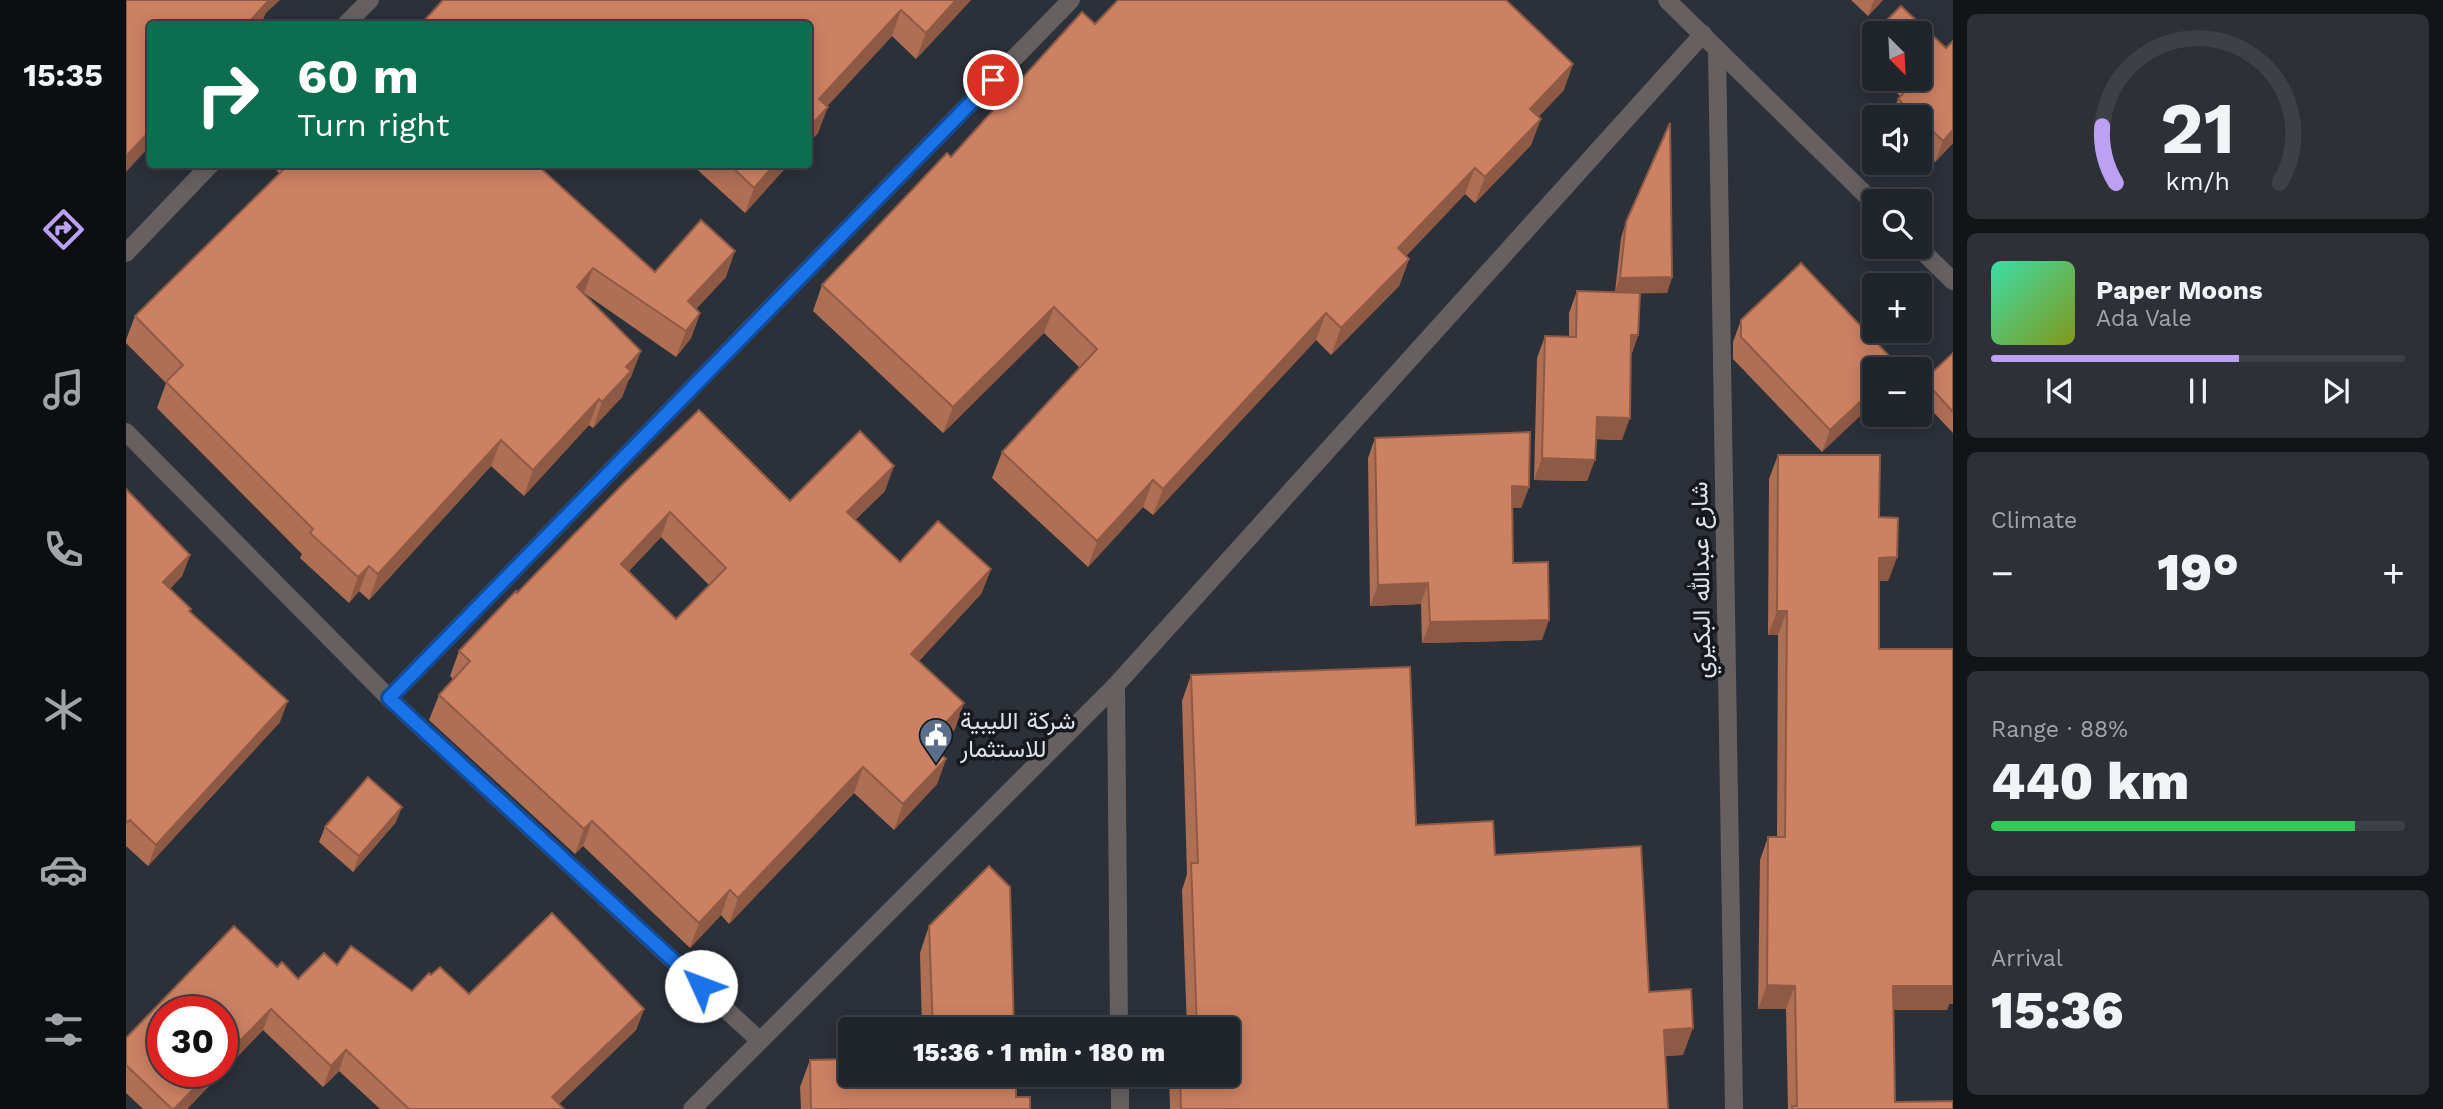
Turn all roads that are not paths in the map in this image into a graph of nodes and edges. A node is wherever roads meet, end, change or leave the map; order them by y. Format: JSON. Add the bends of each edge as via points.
{"nodes":[{"id":1,"x":370,"y":0,"type":"edge"},
{"id":2,"x":1071,"y":0,"type":"edge"},
{"id":3,"x":1667,"y":0,"type":"edge"},
{"id":4,"x":349,"y":21,"type":"edge"},
{"id":5,"x":1703,"y":34,"type":"junction"},
{"id":6,"x":1717,"y":49,"type":"junction"},
{"id":7,"x":207,"y":168,"type":"edge"},
{"id":8,"x":1862,"y":191,"type":"edge"},
{"id":9,"x":126,"y":253,"type":"edge"},
{"id":10,"x":1930,"y":259,"type":"edge"},
{"id":11,"x":1953,"y":281,"type":"edge"},
{"id":12,"x":126,"y":432,"type":"edge"},
{"id":13,"x":1116,"y":685,"type":"junction"},
{"id":14,"x":389,"y":698,"type":"junction"},
{"id":15,"x":1119,"y":1017,"type":"edge"},
{"id":16,"x":759,"y":1040,"type":"junction"},
{"id":17,"x":1120,"y":1087,"type":"edge"},
{"id":18,"x":692,"y":1109,"type":"edge"},
{"id":19,"x":1120,"y":1109,"type":"edge"},
{"id":20,"x":1734,"y":1109,"type":"edge"}],
"edges":[{"from":1,"to":4,"type":"street"},
{"from":2,"to":14,"type":"street"},
{"from":3,"to":5,"type":"street"},
{"from":5,"to":6,"type":"street"},
{"from":5,"to":13,"type":"street"},
{"from":6,"to":8,"type":"street"},
{"from":6,"to":20,"type":"street","name":"شارع عبدالله البكيري"},
{"from":7,"to":9,"type":"street"},
{"from":10,"to":11,"type":"street"},
{"from":12,"to":14,"type":"street"},
{"from":13,"to":15,"type":"street"},
{"from":13,"to":16,"type":"street"},
{"from":14,"to":16,"type":"street"},
{"from":16,"to":18,"type":"street"},
{"from":17,"to":19,"type":"street"}]}
